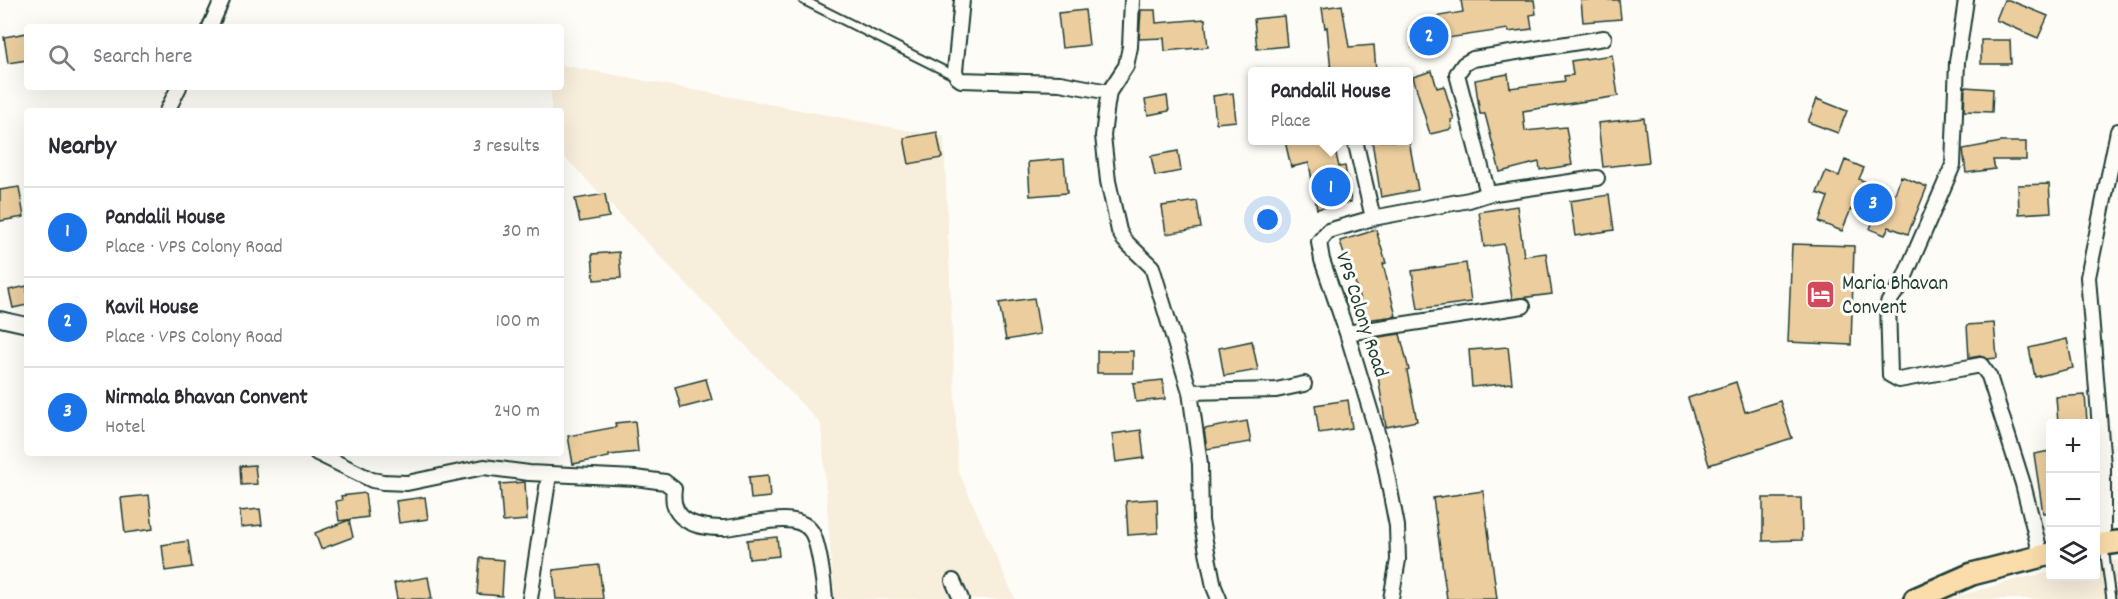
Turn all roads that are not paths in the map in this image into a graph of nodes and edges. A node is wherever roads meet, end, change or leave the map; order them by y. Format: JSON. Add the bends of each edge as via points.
{"nodes":[{"id":1,"x":222,"y":0,"type":"edge"},
{"id":2,"x":803,"y":0,"type":"edge"},
{"id":3,"x":962,"y":0,"type":"edge"},
{"id":4,"x":1132,"y":0,"type":"edge"},
{"id":5,"x":1966,"y":0,"type":"edge"},
{"id":6,"x":211,"y":24,"type":"edge"},
{"id":7,"x":1604,"y":38,"type":"dead end"},
{"id":8,"x":957,"y":77,"type":"junction"},
{"id":9,"x":178,"y":90,"type":"edge"},
{"id":10,"x":1109,"y":92,"type":"junction"},
{"id":11,"x":168,"y":108,"type":"edge"},
{"id":12,"x":2118,"y":132,"type":"edge"},
{"id":13,"x":1356,"y":145,"type":"edge"},
{"id":14,"x":1597,"y":178,"type":"dead end"},
{"id":15,"x":1488,"y":194,"type":"junction"},
{"id":16,"x":1373,"y":218,"type":"junction"},
{"id":17,"x":1522,"y":306,"type":"dead end"},
{"id":18,"x":0,"y":319,"type":"edge"},
{"id":19,"x":24,"y":323,"type":"edge"},
{"id":20,"x":1347,"y":333,"type":"junction"},
{"id":21,"x":1304,"y":384,"type":"dead end"},
{"id":22,"x":1190,"y":392,"type":"junction"},
{"id":23,"x":323,"y":456,"type":"edge"},
{"id":24,"x":549,"y":475,"type":"junction"},
{"id":25,"x":2106,"y":543,"type":"edge"},
{"id":26,"x":2046,"y":555,"type":"edge"},
{"id":27,"x":953,"y":581,"type":"dead end"},
{"id":28,"x":530,"y":599,"type":"edge"},
{"id":29,"x":825,"y":599,"type":"edge"},
{"id":30,"x":961,"y":599,"type":"edge"},
{"id":31,"x":1219,"y":599,"type":"edge"},
{"id":32,"x":1391,"y":599,"type":"edge"},
{"id":33,"x":1915,"y":599,"type":"edge"},
{"id":34,"x":2110,"y":599,"type":"edge"}],
"edges":[{"from":1,"to":6,"type":"street"},
{"from":2,"to":8,"type":"lane"},
{"from":3,"to":8,"type":"street"},
{"from":4,"to":10,"type":"street","via":[[1130,47],[1125,66]]},
{"from":5,"to":26,"type":"street","via":[[1957,62],[1953,165],[1902,283],[1888,303],[1890,375],[1899,380],[1981,365],[1989,376]]},
{"from":7,"to":15,"type":"street","via":[[1473,59],[1464,64],[1458,74]]},
{"from":8,"to":10,"type":"street","via":[[991,82],[1060,83]]},
{"from":9,"to":11,"type":"street"},
{"from":10,"to":22,"type":"street","via":[[1103,136],[1119,231],[1152,267]]},
{"from":12,"to":25,"type":"street","via":[[2088,277]]},
{"from":13,"to":16,"type":"street"},
{"from":14,"to":15,"type":"street","name":"VPS Colony Road"},
{"from":15,"to":16,"type":"street","name":"VPS Colony Road"},
{"from":16,"to":20,"type":"street","name":"VPS Colony Road","via":[[1328,231],[1319,242]]},
{"from":17,"to":20,"type":"street"},
{"from":18,"to":19,"type":"street"},
{"from":20,"to":32,"type":"street","name":"VPS Colony Road","via":[[1382,449],[1397,526],[1398,560]]},
{"from":21,"to":22,"type":"street","via":[[1275,390]]},
{"from":22,"to":31,"type":"street","via":[[1200,464],[1201,521]]},
{"from":23,"to":24,"type":"street","via":[[383,482],[407,483],[484,467]]},
{"from":24,"to":28,"type":"street"},
{"from":24,"to":29,"type":"street","via":[[665,482],[674,489],[676,512],[691,523],[722,528],[784,519],[802,523],[811,531],[816,546]]},
{"from":25,"to":34,"type":"lane"},
{"from":26,"to":33,"type":"main road","via":[[1972,573]]},
{"from":27,"to":30,"type":"street"}]}
